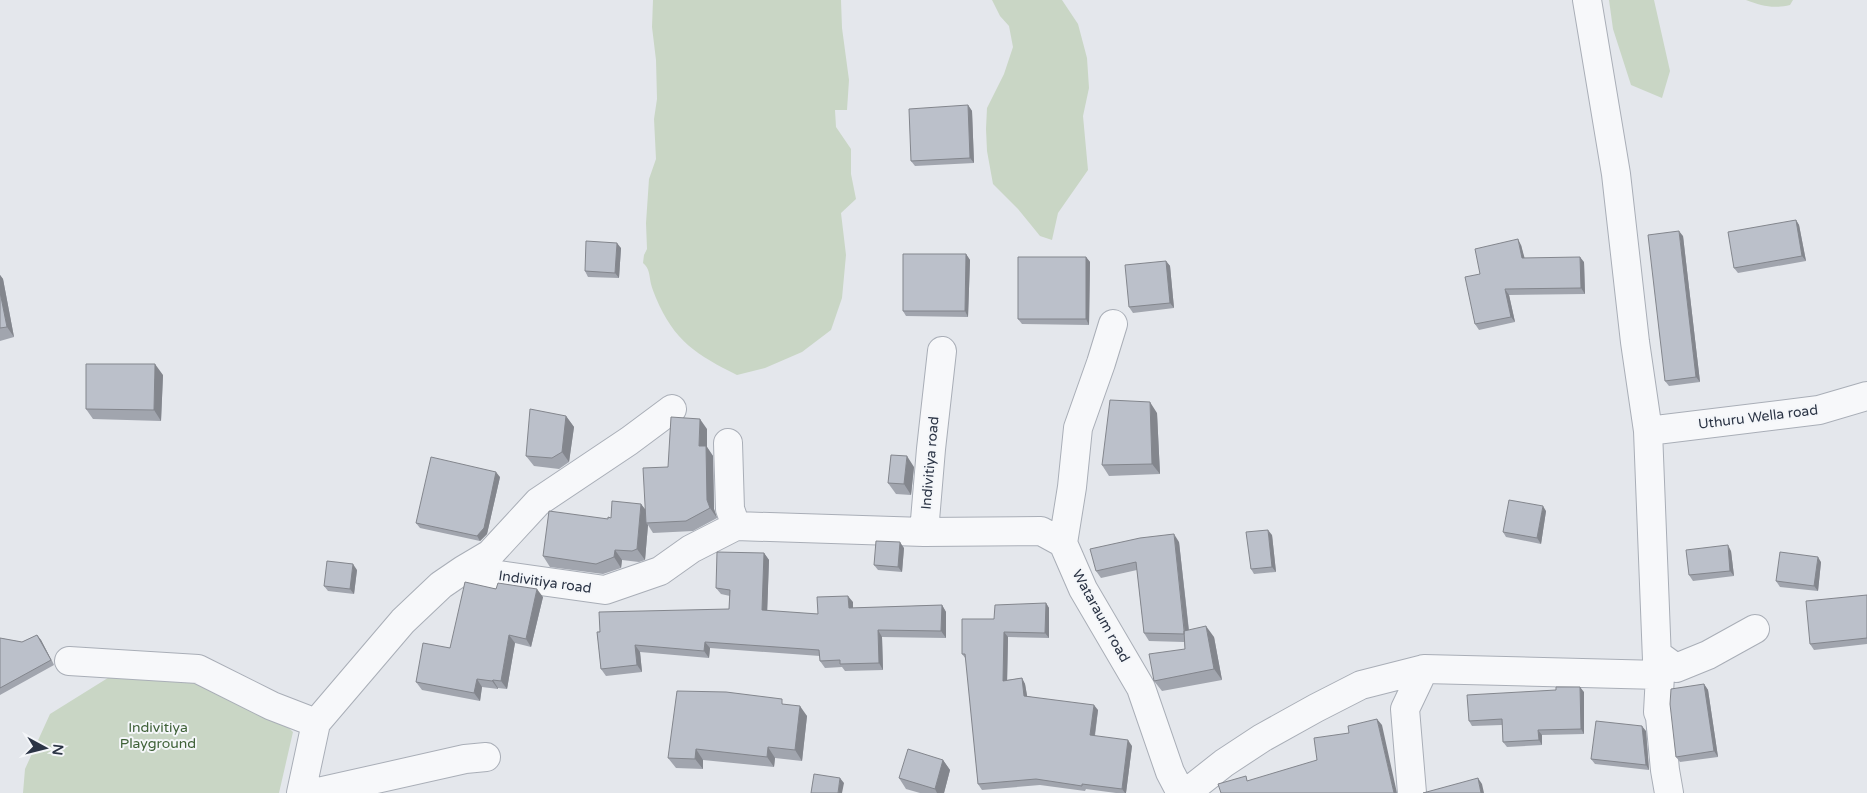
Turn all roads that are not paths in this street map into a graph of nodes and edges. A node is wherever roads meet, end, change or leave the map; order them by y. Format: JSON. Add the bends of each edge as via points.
{"nodes":[{"id":1,"x":1587,"y":0,"type":"edge"},
{"id":2,"x":1113,"y":324,"type":"dead end"},
{"id":3,"x":942,"y":351,"type":"dead end"},
{"id":4,"x":1867,"y":396,"type":"edge"},
{"id":5,"x":672,"y":409,"type":"dead end"},
{"id":6,"x":1648,"y":431,"type":"junction"},
{"id":7,"x":728,"y":444,"type":"dead end"},
{"id":8,"x":736,"y":526,"type":"junction"},
{"id":9,"x":924,"y":532,"type":"junction"},
{"id":10,"x":1063,"y":543,"type":"junction"},
{"id":11,"x":463,"y":570,"type":"junction"},
{"id":12,"x":1755,"y":629,"type":"dead end"},
{"id":13,"x":69,"y":661,"type":"dead end"},
{"id":14,"x":1659,"y":665,"type":"junction"},
{"id":15,"x":1424,"y":669,"type":"junction"},
{"id":16,"x":316,"y":723,"type":"junction"},
{"id":17,"x":486,"y":757,"type":"dead end"},
{"id":18,"x":302,"y":793,"type":"edge"},
{"id":19,"x":314,"y":793,"type":"edge"},
{"id":20,"x":1182,"y":793,"type":"edge"},
{"id":21,"x":1186,"y":793,"type":"edge"},
{"id":22,"x":1412,"y":793,"type":"edge"},
{"id":23,"x":1669,"y":793,"type":"edge"}],
"edges":[{"from":1,"to":6,"type":"street","via":[[1616,174]]},
{"from":2,"to":10,"type":"street","via":[[1078,428]]},
{"from":3,"to":9,"type":"street","name":"Indivitiya road"},
{"from":4,"to":6,"type":"street","name":"Uthuru Wella road","via":[[1819,410]]},
{"from":5,"to":11,"type":"street","via":[[538,502],[490,554]]},
{"from":6,"to":14,"type":"street"},
{"from":7,"to":8,"type":"street","via":[[730,509]]},
{"from":8,"to":9,"type":"street","name":"Indivitiya road"},
{"from":8,"to":11,"type":"street","name":"Indivitiya road","via":[[691,549],[660,572],[604,590]]},
{"from":9,"to":10,"type":"street","via":[[1041,531]]},
{"from":10,"to":20,"type":"street","name":"Wataraum road","via":[[1083,589],[1141,688],[1170,772]]},
{"from":11,"to":16,"type":"street","via":[[441,585],[403,621]]},
{"from":12,"to":14,"type":"street","via":[[1708,655],[1676,668]]},
{"from":13,"to":16,"type":"street","via":[[198,669],[272,706]]},
{"from":14,"to":15,"type":"street"},
{"from":14,"to":23,"type":"street","via":[[1658,712]]},
{"from":15,"to":21,"type":"street","via":[[1361,685],[1316,708],[1262,738]]},
{"from":15,"to":22,"type":"street","via":[[1405,709]]},
{"from":16,"to":18,"type":"street"},
{"from":17,"to":19,"type":"street"}]}
